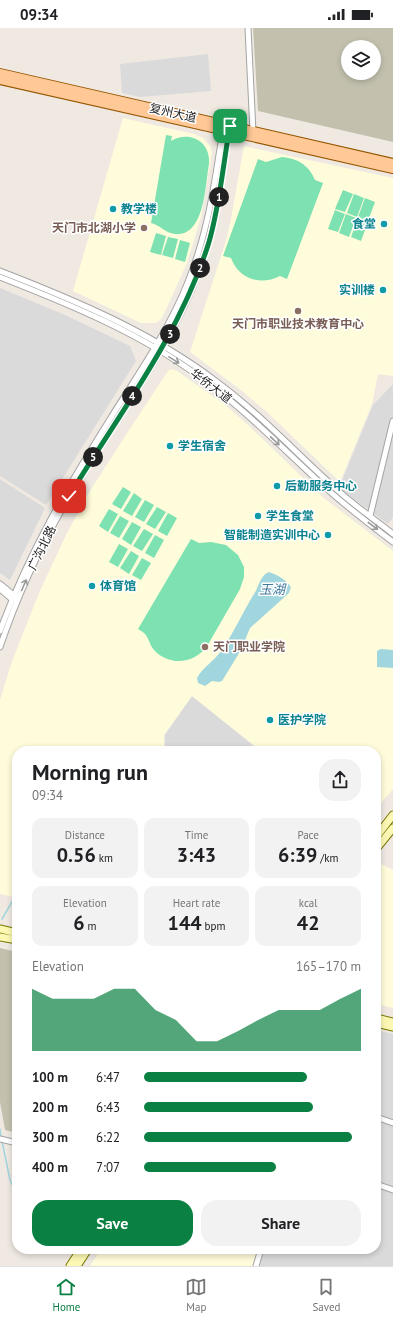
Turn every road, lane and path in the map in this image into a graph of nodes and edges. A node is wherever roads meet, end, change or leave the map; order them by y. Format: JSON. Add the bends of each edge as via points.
{"nodes":[{"id":1,"x":248,"y":28,"type":"edge"},
{"id":2,"x":0,"y":73,"type":"edge"},
{"id":3,"x":0,"y":80,"type":"edge"},
{"id":4,"x":226,"y":128,"type":"junction"},
{"id":5,"x":253,"y":134,"type":"junction"},
{"id":6,"x":393,"y":163,"type":"edge"},
{"id":7,"x":393,"y":169,"type":"edge"},
{"id":8,"x":0,"y":271,"type":"edge"},
{"id":9,"x":0,"y":276,"type":"edge"},
{"id":10,"x":156,"y":346,"type":"junction"},
{"id":11,"x":163,"y":346,"type":"junction"},
{"id":12,"x":160,"y":351,"type":"junction"},
{"id":13,"x":393,"y":424,"type":"edge"},
{"id":14,"x":370,"y":516,"type":"junction"},
{"id":15,"x":393,"y":534,"type":"edge"},
{"id":16,"x":393,"y":542,"type":"edge"},
{"id":17,"x":0,"y":584,"type":"edge"},
{"id":18,"x":0,"y":589,"type":"edge"},
{"id":19,"x":15,"y":599,"type":"junction"},
{"id":20,"x":0,"y":631,"type":"edge"},
{"id":21,"x":0,"y":648,"type":"edge"},
{"id":22,"x":393,"y":816,"type":"edge"},
{"id":23,"x":393,"y":828,"type":"edge"},
{"id":24,"x":381,"y":831,"type":"edge"},
{"id":25,"x":381,"y":844,"type":"edge"},
{"id":26,"x":0,"y":929,"type":"edge"},
{"id":27,"x":12,"y":932,"type":"edge"},
{"id":28,"x":0,"y":936,"type":"edge"},
{"id":29,"x":12,"y":939,"type":"edge"},
{"id":30,"x":381,"y":1019,"type":"edge"},
{"id":31,"x":393,"y":1022,"type":"edge"},
{"id":32,"x":381,"y":1024,"type":"edge"},
{"id":33,"x":393,"y":1027,"type":"edge"},
{"id":34,"x":381,"y":1119,"type":"edge"},
{"id":35,"x":393,"y":1123,"type":"edge"},
{"id":36,"x":0,"y":1139,"type":"edge"},
{"id":37,"x":12,"y":1142,"type":"edge"},
{"id":38,"x":381,"y":1186,"type":"edge"},
{"id":39,"x":393,"y":1190,"type":"edge"},
{"id":40,"x":78,"y":1254,"type":"edge"},
{"id":41,"x":85,"y":1254,"type":"edge"},
{"id":42,"x":260,"y":1254,"type":"edge"},
{"id":43,"x":70,"y":1266,"type":"edge"},
{"id":44,"x":77,"y":1266,"type":"edge"},
{"id":45,"x":256,"y":1266,"type":"edge"}],
"edges":[{"from":1,"to":5,"type":"street"},
{"from":2,"to":4,"type":"main road","name":"复州大道"},
{"from":3,"to":4,"type":"main road","name":"复州大道"},
{"from":4,"to":5,"type":"main road","name":"复州大道"},
{"from":4,"to":10,"type":"street","name":"广沟北路","via":[[203,242],[184,293]]},
{"from":4,"to":11,"type":"street","name":"广沟北路","via":[[218,202],[209,242],[192,288]]},
{"from":5,"to":6,"type":"main road","name":"复州大道"},
{"from":5,"to":7,"type":"main road","name":"复州大道"},
{"from":8,"to":10,"type":"street","name":"华侨大道","via":[[64,297]]},
{"from":9,"to":10,"type":"street","name":"华侨大道"},
{"from":10,"to":11,"type":"street","name":"华侨大道"},
{"from":10,"to":12,"type":"street","name":"华侨大道"},
{"from":10,"to":19,"type":"street","name":"广沟北路","via":[[45,528]]},
{"from":11,"to":12,"type":"street","name":"广沟北路"},
{"from":11,"to":14,"type":"street","name":"华侨大道","via":[[242,401],[335,489]]},
{"from":12,"to":16,"type":"street","name":"华侨大道","one_way":true,"via":[[230,400],[337,499]]},
{"from":19,"to":12,"type":"street","name":"广沟北路","one_way":true,"via":[[69,496]]},
{"from":13,"to":14,"type":"street"},
{"from":14,"to":15,"type":"street","name":"华侨大道"},
{"from":17,"to":19,"type":"street"},
{"from":18,"to":19,"type":"street"},
{"from":19,"to":20,"type":"street","name":"广沟北路"},
{"from":19,"to":21,"type":"street","name":"广沟北路"},
{"from":22,"to":24,"type":"main road"},
{"from":23,"to":25,"type":"main road"},
{"from":26,"to":27,"type":"main road"},
{"from":28,"to":29,"type":"main road"},
{"from":30,"to":31,"type":"main road"},
{"from":32,"to":33,"type":"main road"},
{"from":34,"to":35,"type":"street"},
{"from":36,"to":37,"type":"street"},
{"from":38,"to":39,"type":"street"},
{"from":40,"to":43,"type":"main road"},
{"from":41,"to":44,"type":"main road"},
{"from":42,"to":45,"type":"street"}]}
